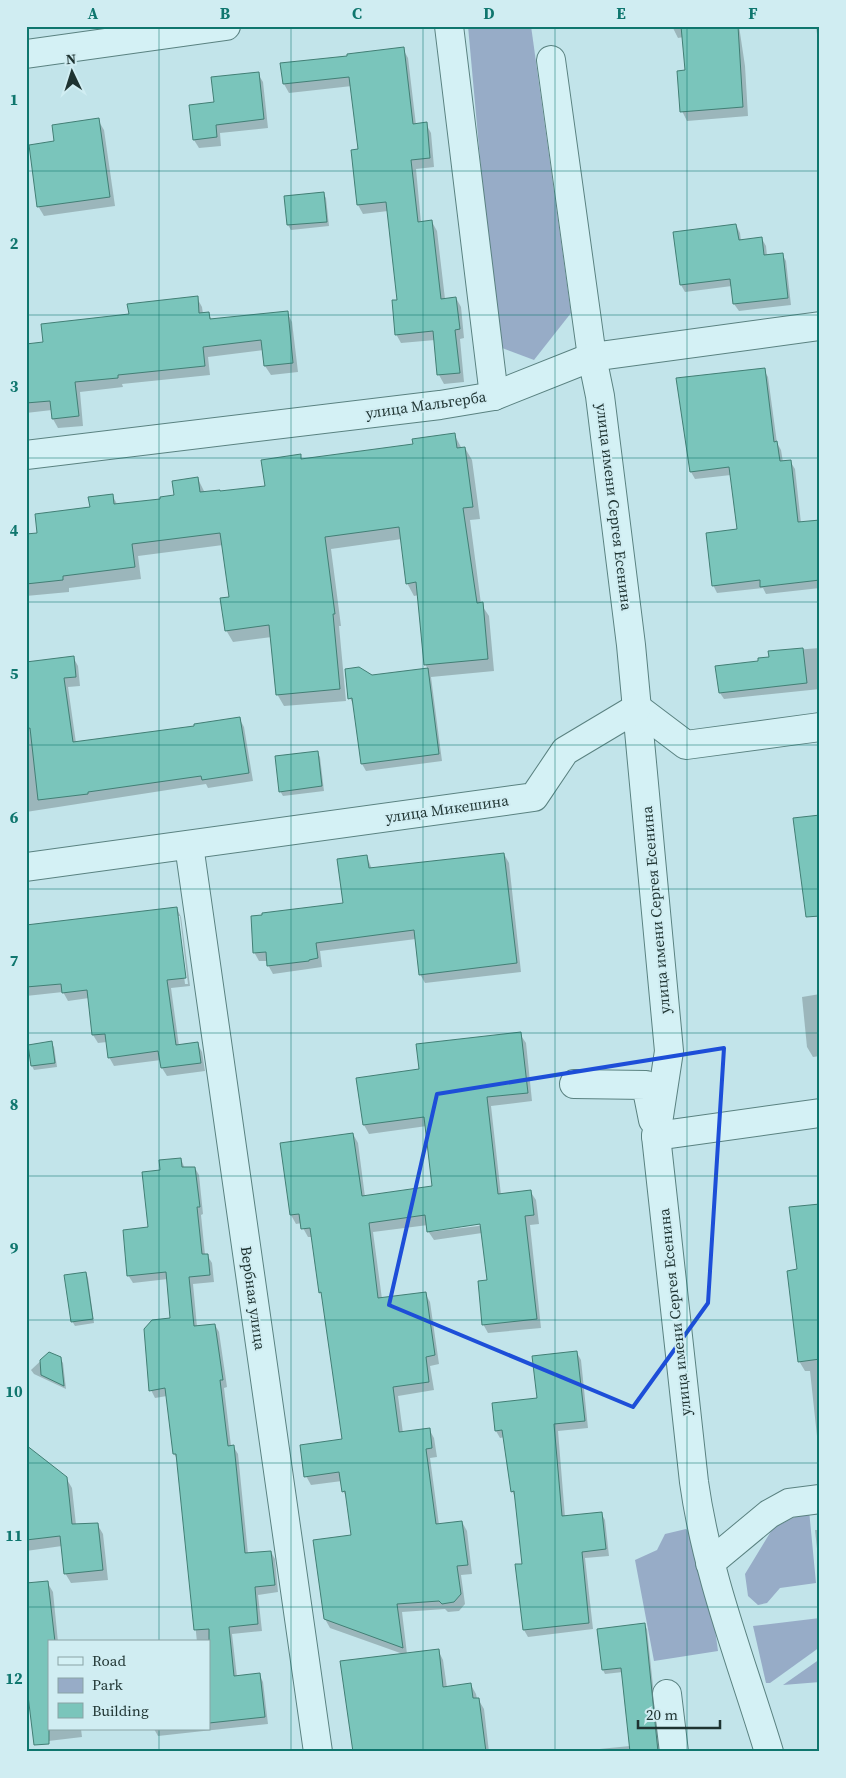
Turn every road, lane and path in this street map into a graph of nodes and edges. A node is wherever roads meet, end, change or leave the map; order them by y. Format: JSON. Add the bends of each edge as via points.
{"nodes":[{"id":1,"x":226,"y":26,"type":"edge"},
{"id":2,"x":449,"y":26,"type":"edge"},
{"id":3,"x":26,"y":54,"type":"edge"},
{"id":4,"x":551,"y":60,"type":"dead end"},
{"id":5,"x":820,"y":326,"type":"edge"},
{"id":6,"x":592,"y":357,"type":"junction"},
{"id":7,"x":494,"y":396,"type":"junction"},
{"id":8,"x":26,"y":455,"type":"edge"},
{"id":9,"x":637,"y":708,"type":"junction"},
{"id":10,"x":820,"y":727,"type":"edge"},
{"id":11,"x":188,"y":845,"type":"junction"},
{"id":12,"x":26,"y":867,"type":"edge"},
{"id":13,"x":574,"y":1084,"type":"dead end"},
{"id":14,"x":820,"y":1113,"type":"edge"},
{"id":15,"x":656,"y":1136,"type":"junction"},
{"id":16,"x":820,"y":1499,"type":"edge"},
{"id":17,"x":710,"y":1563,"type":"junction"},
{"id":18,"x":668,"y":1694,"type":"dead end"},
{"id":19,"x":318,"y":1752,"type":"edge"},
{"id":20,"x":674,"y":1752,"type":"edge"},
{"id":21,"x":769,"y":1752,"type":"edge"}],
"edges":[{"from":1,"to":3,"type":"street"},
{"from":2,"to":7,"type":"street"},
{"from":4,"to":6,"type":"street","name":"улица имени Сергея Есенина"},
{"from":5,"to":6,"type":"street","name":"улица Мальгерба"},
{"from":6,"to":7,"type":"street","name":"улица Мальгерба"},
{"from":6,"to":9,"type":"street","name":"улица имени Сергея Есенина","via":[[600,396]]},
{"from":7,"to":8,"type":"street","name":"улица Мальгерба"},
{"from":9,"to":10,"type":"street","via":[[686,745]]},
{"from":9,"to":11,"type":"street","name":"улица Микешина","via":[[565,751],[534,797]]},
{"from":9,"to":15,"type":"street","name":"улица имени Сергея Есенина","via":[[669,1051]]},
{"from":11,"to":12,"type":"street","name":"улица Микешина"},
{"from":11,"to":19,"type":"street","name":"Вербная улица"},
{"from":13,"to":15,"type":"street","via":[[646,1085]]},
{"from":14,"to":15,"type":"street"},
{"from":15,"to":17,"type":"street","name":"улица имени Сергея Есенина","via":[[694,1482]]},
{"from":16,"to":17,"type":"street","via":[[788,1503],[769,1514]]},
{"from":17,"to":21,"type":"street","name":"улица имени Сергея Есенина"},
{"from":18,"to":20,"type":"street"}]}
